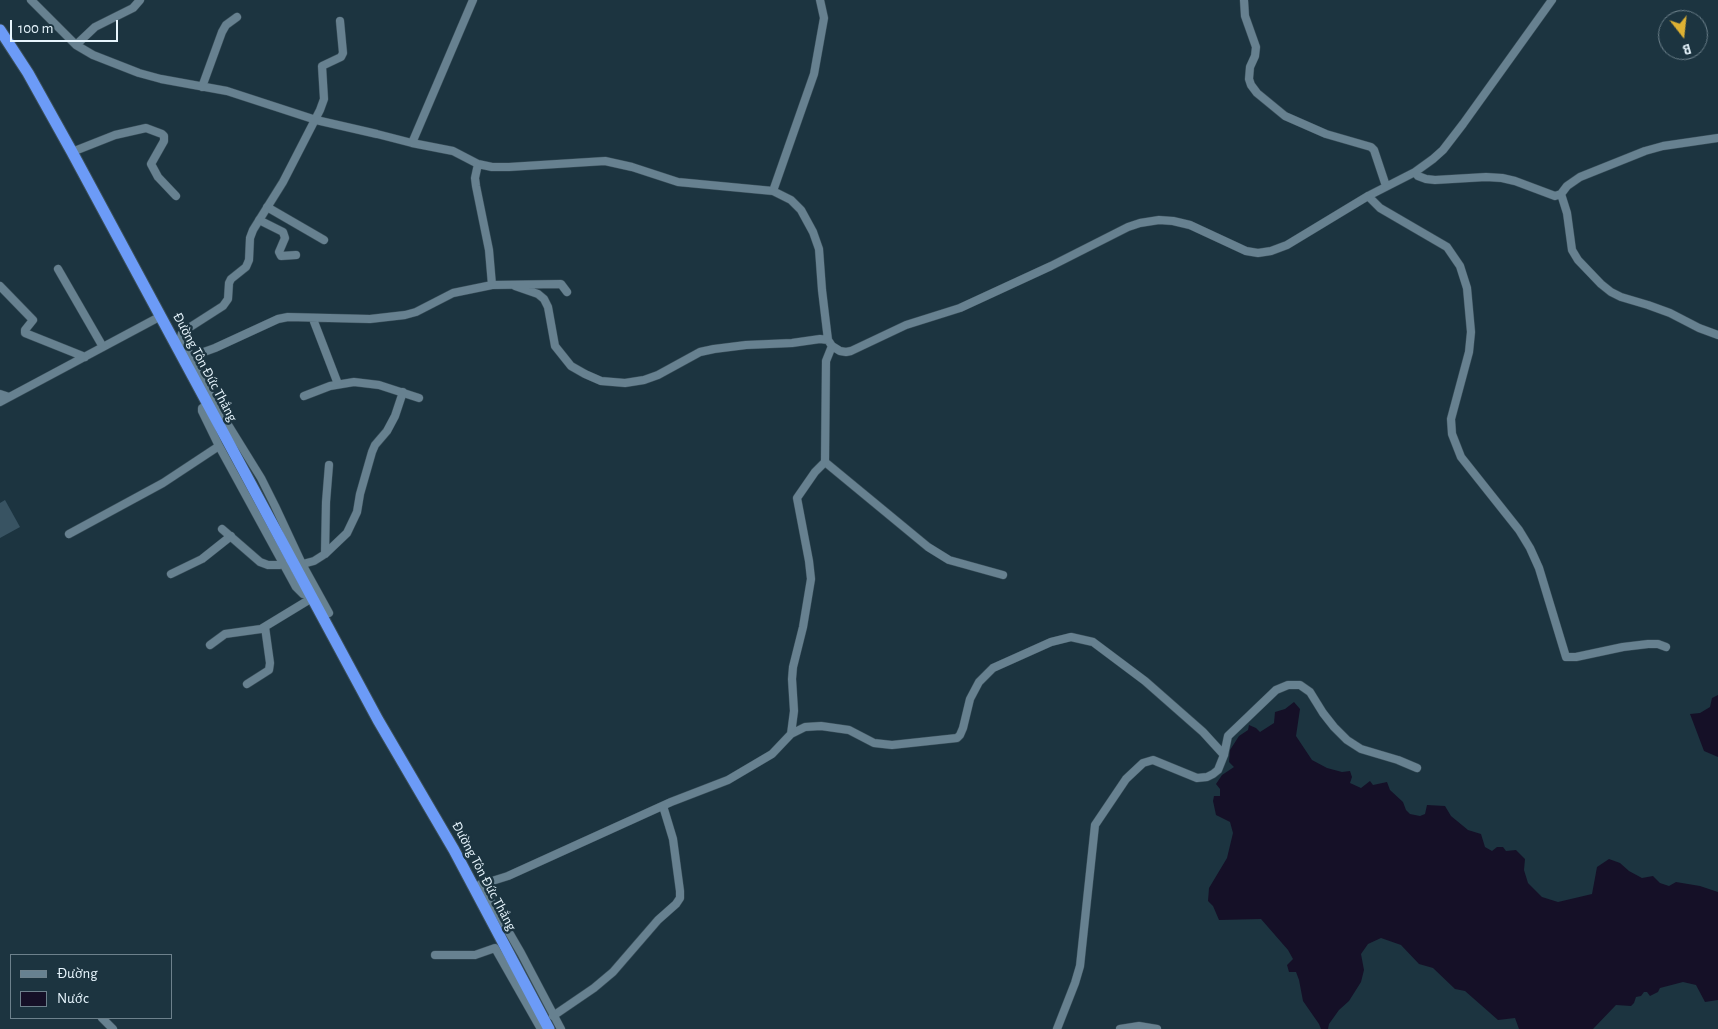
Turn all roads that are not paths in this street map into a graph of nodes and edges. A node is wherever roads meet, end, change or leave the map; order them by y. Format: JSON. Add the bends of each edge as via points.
{"nodes":[{"id":1,"x":140,"y":0,"type":"edge"},
{"id":2,"x":474,"y":0,"type":"edge"},
{"id":3,"x":820,"y":0,"type":"edge"},
{"id":4,"x":1244,"y":0,"type":"edge"},
{"id":5,"x":1552,"y":0,"type":"edge"},
{"id":6,"x":34,"y":1,"type":"edge"},
{"id":7,"x":237,"y":17,"type":"dead end"},
{"id":8,"x":340,"y":21,"type":"dead end"},
{"id":9,"x":0,"y":30,"type":"edge"},
{"id":10,"x":76,"y":45,"type":"junction"},
{"id":11,"x":202,"y":87,"type":"junction"},
{"id":12,"x":316,"y":120,"type":"junction"},
{"id":13,"x":1718,"y":138,"type":"edge"},
{"id":14,"x":412,"y":143,"type":"junction"},
{"id":15,"x":72,"y":152,"type":"junction"},
{"id":16,"x":478,"y":164,"type":"junction"},
{"id":17,"x":1415,"y":172,"type":"junction"},
{"id":18,"x":1386,"y":186,"type":"junction"},
{"id":19,"x":773,"y":191,"type":"junction"},
{"id":20,"x":1561,"y":194,"type":"junction"},
{"id":21,"x":176,"y":196,"type":"dead end"},
{"id":22,"x":1368,"y":196,"type":"junction"},
{"id":23,"x":266,"y":207,"type":"junction"},
{"id":24,"x":259,"y":220,"type":"junction"},
{"id":25,"x":324,"y":240,"type":"dead end"},
{"id":26,"x":296,"y":255,"type":"dead end"},
{"id":27,"x":58,"y":268,"type":"dead end"},
{"id":28,"x":492,"y":285,"type":"junction"},
{"id":29,"x":510,"y":285,"type":"junction"},
{"id":30,"x":0,"y":286,"type":"edge"},
{"id":31,"x":567,"y":292,"type":"dead end"},
{"id":32,"x":161,"y":316,"type":"junction"},
{"id":33,"x":313,"y":319,"type":"junction"},
{"id":34,"x":1718,"y":335,"type":"edge"},
{"id":35,"x":830,"y":343,"type":"junction"},
{"id":36,"x":103,"y":347,"type":"junction"},
{"id":37,"x":85,"y":357,"type":"junction"},
{"id":38,"x":190,"y":357,"type":"junction"},
{"id":39,"x":338,"y":384,"type":"junction"},
{"id":40,"x":403,"y":392,"type":"junction"},
{"id":41,"x":0,"y":394,"type":"edge"},
{"id":42,"x":304,"y":396,"type":"dead end"},
{"id":43,"x":10,"y":397,"type":"junction"},
{"id":44,"x":419,"y":398,"type":"dead end"},
{"id":45,"x":0,"y":402,"type":"edge"},
{"id":46,"x":211,"y":404,"type":"junction"},
{"id":47,"x":219,"y":446,"type":"junction"},
{"id":48,"x":825,"y":462,"type":"junction"},
{"id":49,"x":329,"y":465,"type":"dead end"},
{"id":50,"x":222,"y":529,"type":"dead end"},
{"id":51,"x":69,"y":534,"type":"dead end"},
{"id":52,"x":231,"y":536,"type":"junction"},
{"id":53,"x":325,"y":554,"type":"junction"},
{"id":54,"x":293,"y":565,"type":"junction"},
{"id":55,"x":171,"y":574,"type":"dead end"},
{"id":56,"x":1003,"y":575,"type":"dead end"},
{"id":57,"x":311,"y":596,"type":"junction"},
{"id":58,"x":329,"y":613,"type":"dead end"},
{"id":59,"x":265,"y":627,"type":"junction"},
{"id":60,"x":210,"y":645,"type":"dead end"},
{"id":61,"x":1666,"y":647,"type":"dead end"},
{"id":62,"x":247,"y":684,"type":"dead end"},
{"id":63,"x":791,"y":734,"type":"junction"},
{"id":64,"x":1224,"y":755,"type":"junction"},
{"id":65,"x":1417,"y":768,"type":"dead end"},
{"id":66,"x":663,"y":806,"type":"junction"},
{"id":67,"x":477,"y":886,"type":"junction"},
{"id":68,"x":435,"y":955,"type":"dead end"},
{"id":69,"x":553,"y":1016,"type":"junction"},
{"id":70,"x":103,"y":1019,"type":"edge"},
{"id":71,"x":553,"y":1028,"type":"edge"},
{"id":72,"x":112,"y":1029,"type":"edge"},
{"id":73,"x":541,"y":1029,"type":"edge"},
{"id":74,"x":1057,"y":1029,"type":"edge"},
{"id":75,"x":1120,"y":1029,"type":"edge"},
{"id":76,"x":1157,"y":1029,"type":"edge"}],
"edges":[{"from":1,"to":10,"type":"street","via":[[126,13],[95,27]]},
{"from":2,"to":14,"type":"street"},
{"from":3,"to":19,"type":"street","via":[[824,18],[814,74]]},
{"from":4,"to":18,"type":"street","via":[[1245,16],[1256,48],[1249,79],[1257,93],[1285,116],[1326,134],[1371,147]]},
{"from":5,"to":17,"type":"street","via":[[1443,150]]},
{"from":6,"to":10,"type":"street"},
{"from":7,"to":11,"type":"street","via":[[222,32]]},
{"from":8,"to":12,"type":"street","via":[[343,53],[322,66],[324,99]]},
{"from":9,"to":15,"type":"highway","name":"Đường Tôn Đức Thắng"},
{"from":10,"to":11,"type":"street","via":[[139,73]]},
{"from":11,"to":12,"type":"street","via":[[228,91]]},
{"from":12,"to":14,"type":"street"},
{"from":12,"to":23,"type":"street"},
{"from":13,"to":20,"type":"street","via":[[1645,151],[1580,177]]},
{"from":14,"to":16,"type":"street","via":[[453,151]]},
{"from":15,"to":21,"type":"street","via":[[115,135],[146,128],[162,134],[164,141],[151,164]]},
{"from":15,"to":32,"type":"highway","name":"Đường Tôn Đức Thắng"},
{"from":16,"to":19,"type":"street","via":[[509,167],[605,162],[678,182]]},
{"from":16,"to":28,"type":"street","via":[[475,178],[490,250]]},
{"from":17,"to":18,"type":"street"},
{"from":17,"to":20,"type":"street","via":[[1418,176],[1436,180],[1502,178],[1552,195]]},
{"from":18,"to":22,"type":"street"},
{"from":19,"to":35,"type":"street","via":[[791,200],[801,210],[816,240]]},
{"from":20,"to":34,"type":"street","via":[[1572,250],[1601,284],[1620,297],[1648,304]]},
{"from":22,"to":35,"type":"street","via":[[1271,252],[1246,251],[1190,225],[1173,221],[1140,223],[960,308],[899,328],[851,351],[840,351]]},
{"from":22,"to":61,"type":"street","via":[[1380,208],[1446,248],[1460,266],[1467,288],[1471,332],[1469,352],[1451,419],[1452,434],[1461,457],[1515,524],[1530,548],[1566,657],[1648,644]]},
{"from":23,"to":24,"type":"street"},
{"from":23,"to":25,"type":"street"},
{"from":24,"to":26,"type":"street","via":[[284,235],[281,256]]},
{"from":24,"to":38,"type":"street","via":[[250,238],[246,267],[231,279],[224,306],[182,334]]},
{"from":27,"to":36,"type":"street"},
{"from":28,"to":29,"type":"street"},
{"from":28,"to":33,"type":"street","via":[[453,293],[405,315]]},
{"from":29,"to":31,"type":"street","via":[[561,284]]},
{"from":29,"to":35,"type":"street","via":[[544,299],[555,346],[572,366],[601,381],[626,383],[644,380],[700,352],[714,349],[820,339]]},
{"from":30,"to":37,"type":"street","via":[[33,320],[25,333]]},
{"from":32,"to":36,"type":"street"},
{"from":32,"to":46,"type":"highway","name":"Đường Tôn Đức Thắng"},
{"from":33,"to":38,"type":"street","via":[[278,319]]},
{"from":33,"to":39,"type":"street"},
{"from":35,"to":48,"type":"street","via":[[826,361]]},
{"from":36,"to":37,"type":"street"},
{"from":37,"to":43,"type":"street"},
{"from":38,"to":46,"type":"street"},
{"from":39,"to":40,"type":"street","via":[[362,382]]},
{"from":39,"to":42,"type":"street"},
{"from":40,"to":44,"type":"street"},
{"from":40,"to":53,"type":"street","via":[[395,416],[372,452],[354,521],[347,533]]},
{"from":41,"to":43,"type":"street"},
{"from":43,"to":45,"type":"street"},
{"from":46,"to":47,"type":"street","via":[[202,411]]},
{"from":46,"to":54,"type":"highway","name":"Đường Tôn Đức Thắng"},
{"from":46,"to":54,"type":"street","via":[[261,478]]},
{"from":47,"to":51,"type":"street","via":[[163,483]]},
{"from":47,"to":54,"type":"street"},
{"from":48,"to":56,"type":"street","via":[[928,547],[949,560]]},
{"from":48,"to":63,"type":"street","via":[[797,498],[812,579],[793,668]]},
{"from":49,"to":53,"type":"street"},
{"from":50,"to":52,"type":"street"},
{"from":52,"to":54,"type":"street","via":[[260,562]]},
{"from":52,"to":55,"type":"street","via":[[202,559]]},
{"from":53,"to":54,"type":"street","via":[[314,561]]},
{"from":54,"to":57,"type":"highway","name":"Đường Tôn Đức Thắng"},
{"from":54,"to":58,"type":"street"},
{"from":57,"to":59,"type":"street"},
{"from":57,"to":67,"type":"highway","name":"Đường Tôn Đức Thắng","via":[[389,740]]},
{"from":59,"to":60,"type":"street","via":[[225,634]]},
{"from":59,"to":62,"type":"street","via":[[269,670]]},
{"from":63,"to":64,"type":"street","via":[[805,727],[821,726],[849,730],[874,744],[957,738],[963,728],[970,698],[979,682],[993,668],[1063,637],[1070,637],[1093,642],[1203,732]]},
{"from":63,"to":66,"type":"street","via":[[777,750],[728,780]]},
{"from":64,"to":65,"type":"street","via":[[1228,736],[1276,690],[1300,685],[1310,692],[1328,720],[1347,740],[1361,749]]},
{"from":64,"to":74,"type":"street","via":[[1218,770],[1198,778],[1153,760],[1143,763],[1126,779],[1099,818],[1093,835],[1080,966]]},
{"from":66,"to":67,"type":"street","via":[[508,876]]},
{"from":66,"to":69,"type":"street","via":[[673,838],[680,898],[613,972]]},
{"from":67,"to":69,"type":"street","via":[[521,953]]},
{"from":67,"to":71,"type":"highway","name":"Đường Tôn Đức Thắng"},
{"from":68,"to":73,"type":"street","via":[[475,955],[495,948]]},
{"from":69,"to":71,"type":"street"},
{"from":70,"to":72,"type":"street"},
{"from":75,"to":76,"type":"street","via":[[1139,1026]]}]}
